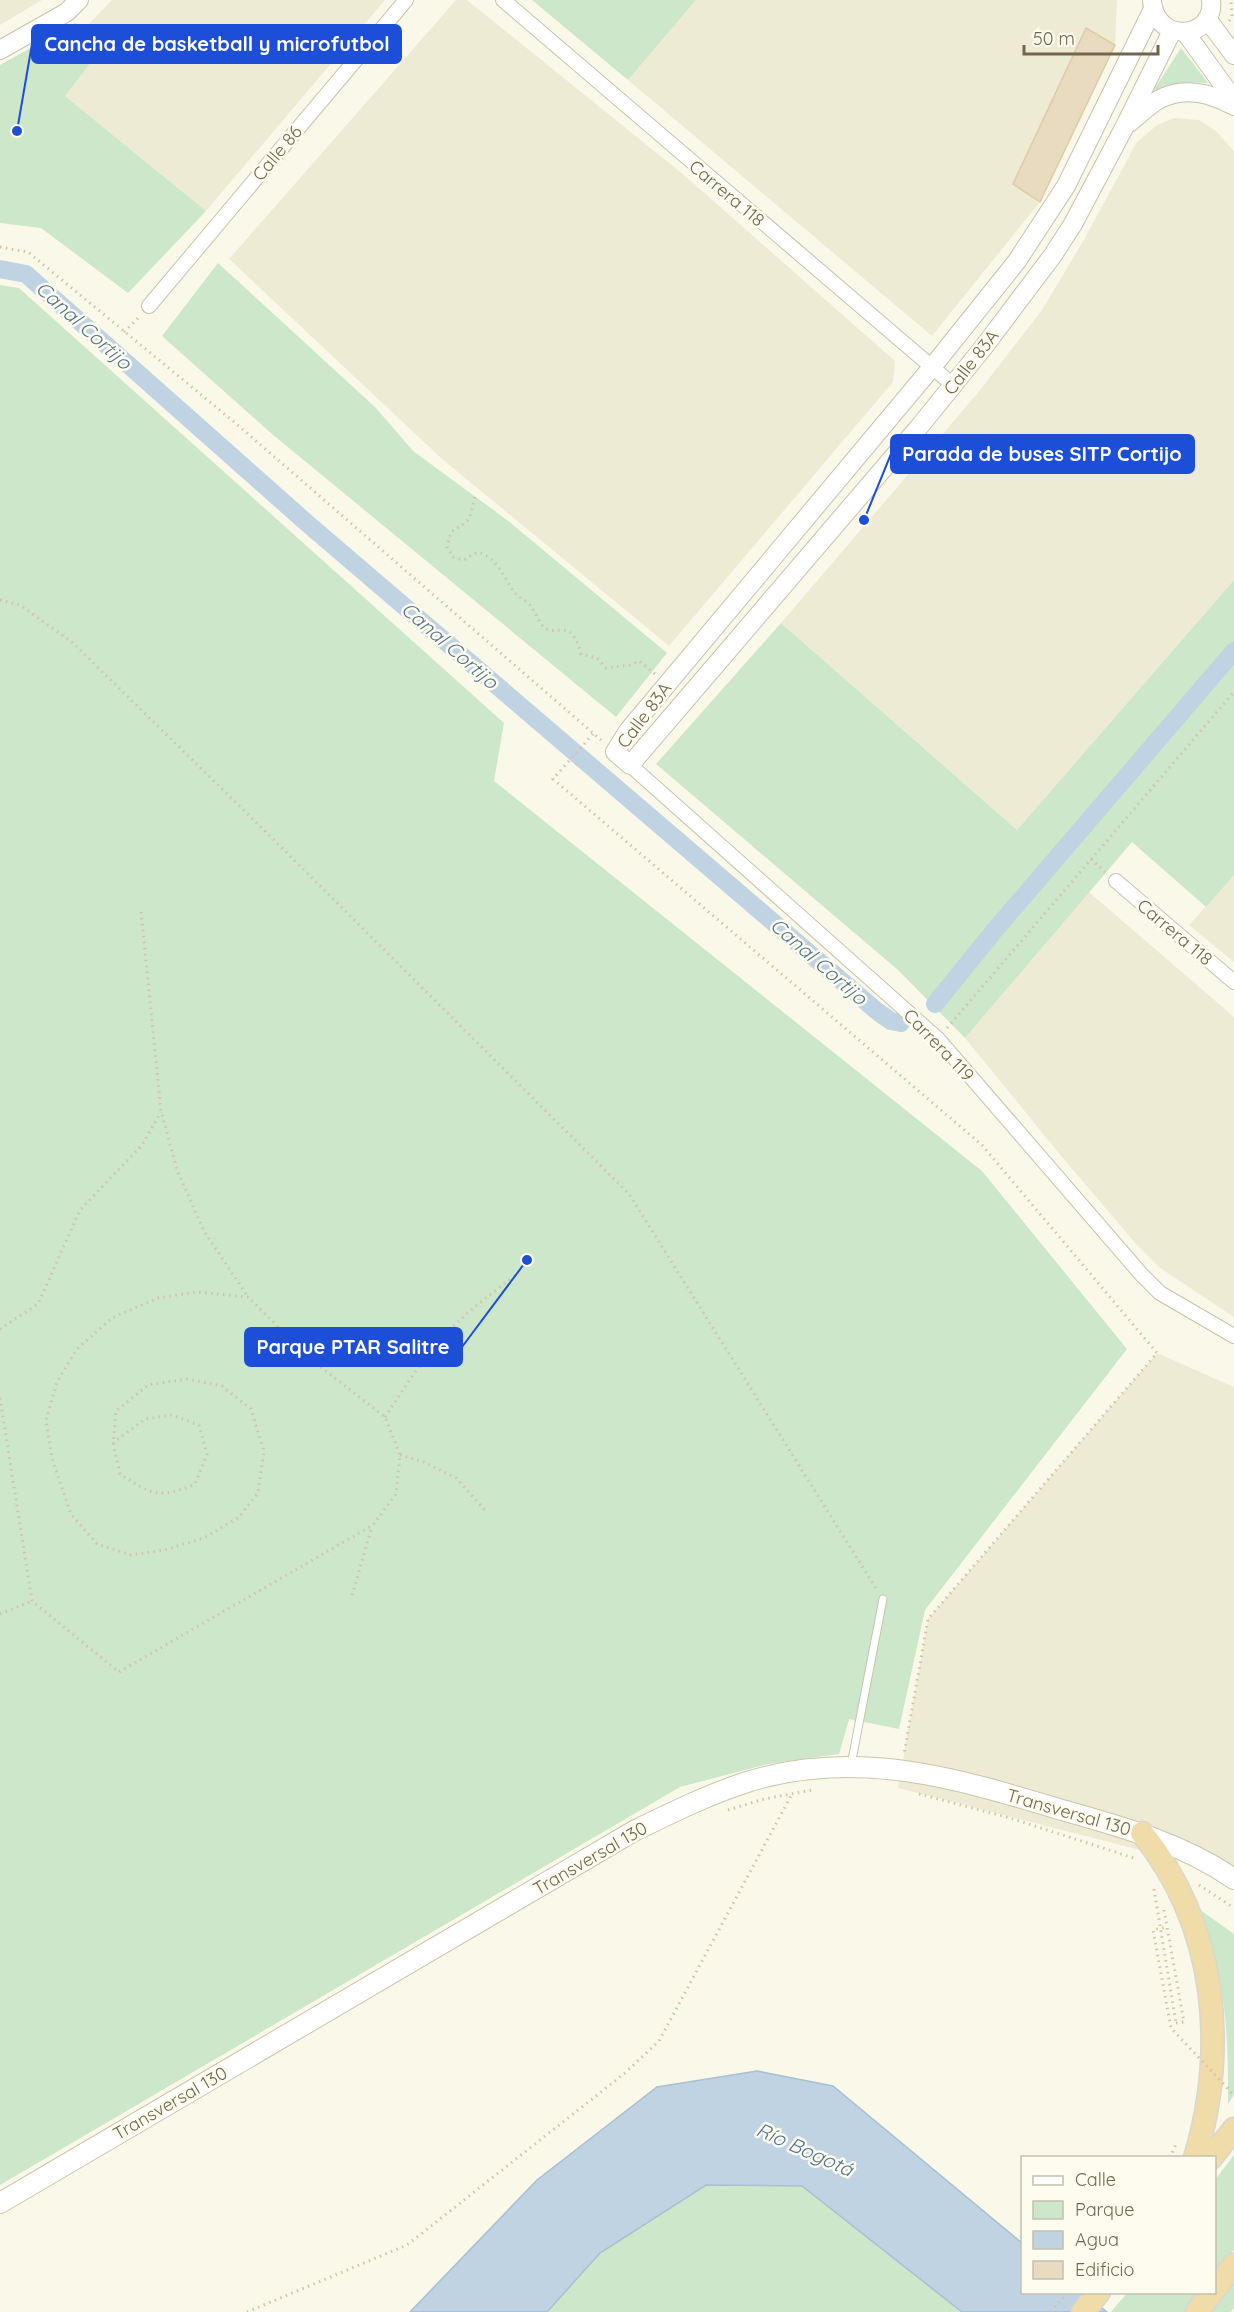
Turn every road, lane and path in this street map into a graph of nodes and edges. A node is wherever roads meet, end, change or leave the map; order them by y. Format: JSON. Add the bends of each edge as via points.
{"nodes":[{"id":1,"x":79,"y":0,"type":"edge"},
{"id":2,"x":406,"y":0,"type":"edge"},
{"id":3,"x":503,"y":0,"type":"edge"},
{"id":4,"x":1212,"y":0,"type":"edge"},
{"id":5,"x":1231,"y":0,"type":"edge"},
{"id":6,"x":1152,"y":5,"type":"edge"},
{"id":7,"x":1207,"y":20,"type":"junction"},
{"id":8,"x":1179,"y":31,"type":"junction"},
{"id":9,"x":1218,"y":34,"type":"junction"},
{"id":10,"x":0,"y":50,"type":"edge"},
{"id":11,"x":1234,"y":55,"type":"edge"},
{"id":12,"x":1234,"y":100,"type":"edge"},
{"id":13,"x":1234,"y":106,"type":"edge"},
{"id":14,"x":1125,"y":126,"type":"junction"},
{"id":15,"x":0,"y":247,"type":"edge"},
{"id":16,"x":149,"y":306,"type":"joint"},
{"id":17,"x":124,"y":332,"type":"junction"},
{"id":18,"x":933,"y":366,"type":"junction"},
{"id":19,"x":953,"y":385,"type":"junction"},
{"id":20,"x":475,"y":497,"type":"dead end"},
{"id":21,"x":0,"y":600,"type":"edge"},
{"id":22,"x":665,"y":685,"type":"junction"},
{"id":23,"x":1234,"y":692,"type":"edge"},
{"id":24,"x":630,"y":765,"type":"junction"},
{"id":25,"x":1116,"y":881,"type":"dead end"},
{"id":26,"x":141,"y":912,"type":"dead end"},
{"id":27,"x":1234,"y":982,"type":"edge"},
{"id":28,"x":938,"y":1039,"type":"junction"},
{"id":29,"x":161,"y":1110,"type":"junction"},
{"id":30,"x":519,"y":1273,"type":"dead end"},
{"id":31,"x":248,"y":1296,"type":"junction"},
{"id":32,"x":0,"y":1329,"type":"edge"},
{"id":33,"x":1234,"y":1336,"type":"edge"},
{"id":34,"x":0,"y":1398,"type":"edge"},
{"id":35,"x":385,"y":1417,"type":"junction"},
{"id":36,"x":113,"y":1443,"type":"junction"},
{"id":37,"x":400,"y":1455,"type":"junction"},
{"id":38,"x":484,"y":1510,"type":"dead end"},
{"id":39,"x":373,"y":1526,"type":"junction"},
{"id":40,"x":352,"y":1594,"type":"dead end"},
{"id":41,"x":883,"y":1599,"type":"joint"},
{"id":42,"x":32,"y":1601,"type":"junction"},
{"id":43,"x":0,"y":1614,"type":"edge"},
{"id":44,"x":851,"y":1766,"type":"junction"},
{"id":45,"x":901,"y":1769,"type":"junction"},
{"id":46,"x":813,"y":1790,"type":"dead end"},
{"id":47,"x":909,"y":1791,"type":"dead end"},
{"id":48,"x":793,"y":1793,"type":"junction"},
{"id":49,"x":720,"y":1813,"type":"dead end"},
{"id":50,"x":1142,"y":1833,"type":"junction"},
{"id":51,"x":1139,"y":1859,"type":"dead end"},
{"id":52,"x":1234,"y":1879,"type":"edge"},
{"id":53,"x":1196,"y":1884,"type":"dead end"},
{"id":54,"x":1155,"y":1897,"type":"dead end"},
{"id":55,"x":1234,"y":1908,"type":"edge"},
{"id":56,"x":1194,"y":2042,"type":"dead end"},
{"id":57,"x":1195,"y":2061,"type":"dead end"},
{"id":58,"x":1234,"y":2095,"type":"edge"},
{"id":59,"x":1234,"y":2129,"type":"edge"},
{"id":60,"x":1178,"y":2139,"type":"dead end"},
{"id":61,"x":1170,"y":2156,"type":"edge"},
{"id":62,"x":1194,"y":2156,"type":"edge"},
{"id":63,"x":1212,"y":2156,"type":"edge"},
{"id":64,"x":0,"y":2203,"type":"edge"},
{"id":65,"x":1234,"y":2265,"type":"edge"},
{"id":66,"x":1216,"y":2287,"type":"edge"},
{"id":67,"x":1066,"y":2294,"type":"edge"},
{"id":68,"x":1097,"y":2294,"type":"edge"},
{"id":69,"x":1211,"y":2294,"type":"edge"},
{"id":70,"x":247,"y":2312,"type":"edge"},
{"id":71,"x":1051,"y":2312,"type":"edge"},
{"id":72,"x":1083,"y":2312,"type":"edge"},
{"id":73,"x":1197,"y":2312,"type":"edge"}],
"edges":[{"from":1,"to":10,"type":"street","via":[[67,12]]},
{"from":2,"to":16,"type":"street","name":"Calle 86"},
{"from":3,"to":18,"type":"street","name":"Carrera 118"},
{"from":4,"to":7,"type":"street"},
{"from":5,"to":9,"type":"path","via":[[1232,17]]},
{"from":6,"to":8,"type":"street","via":[[1164,26]]},
{"from":6,"to":18,"type":"street","name":"Calle 83A","via":[[1060,196],[1017,261]]},
{"from":7,"to":8,"type":"street","via":[[1201,26]]},
{"from":7,"to":9,"type":"street"},
{"from":8,"to":12,"type":"street"},
{"from":8,"to":14,"type":"street","name":"Calle 83A"},
{"from":9,"to":11,"type":"street"},
{"from":13,"to":14,"type":"street","via":[[1210,95],[1177,93],[1158,100]]},
{"from":14,"to":19,"type":"street","name":"Calle 83A","via":[[1053,255]]},
{"from":15,"to":17,"type":"path","via":[[28,252]]},
{"from":16,"to":17,"type":"path"},
{"from":17,"to":45,"type":"path","via":[[593,734],[553,779],[982,1145],[1157,1353],[928,1619]]},
{"from":18,"to":19,"type":"street","name":"Carrera 118"},
{"from":18,"to":22,"type":"street","name":"Calle 83A"},
{"from":19,"to":24,"type":"street","name":"Calle 83A"},
{"from":20,"to":22,"type":"path","via":[[468,521],[451,531],[447,546],[453,557],[467,560],[476,552],[483,554],[531,606],[544,628],[570,631],[578,639],[581,654],[597,658],[606,668],[642,662]]},
{"from":21,"to":41,"type":"path","via":[[20,605],[72,642],[629,1194]]},
{"from":22,"to":24,"type":"street","name":"Calle 83A","via":[[615,752]]},
{"from":23,"to":28,"type":"path"},
{"from":24,"to":28,"type":"street","name":"Carrera 119"},
{"from":25,"to":27,"type":"street","name":"Carrera 118"},
{"from":26,"to":29,"type":"path"},
{"from":28,"to":33,"type":"street","name":"Carrera 119","via":[[1141,1274],[1160,1293]]},
{"from":29,"to":31,"type":"path","via":[[177,1170],[204,1231]]},
{"from":29,"to":32,"type":"path","via":[[142,1145],[80,1210],[38,1304]]},
{"from":30,"to":35,"type":"path","via":[[444,1335]]},
{"from":31,"to":35,"type":"path","via":[[313,1361]]},
{"from":31,"to":36,"type":"path","via":[[197,1292],[158,1298],[112,1318],[77,1349],[57,1382],[46,1420],[52,1460],[71,1514],[97,1544],[131,1555],[164,1550],[204,1538],[239,1517],[258,1493],[264,1451],[251,1409],[222,1386],[187,1378],[148,1385],[116,1411]]},
{"from":34,"to":42,"type":"path"},
{"from":35,"to":37,"type":"path"},
{"from":36,"to":36,"type":"path","via":[[120,1474],[146,1491],[171,1494],[195,1484],[207,1454],[199,1425],[172,1415],[145,1419]]},
{"from":37,"to":38,"type":"path","via":[[456,1478]]},
{"from":37,"to":39,"type":"path","via":[[396,1494]]},
{"from":39,"to":40,"type":"path"},
{"from":39,"to":42,"type":"path","via":[[119,1672]]},
{"from":41,"to":44,"type":"lane"},
{"from":42,"to":43,"type":"path"},
{"from":44,"to":45,"type":"main road","name":"Transversal 130"},
{"from":44,"to":64,"type":"main road","name":"Transversal 130","via":[[788,1772],[748,1782],[634,1831]]},
{"from":45,"to":50,"type":"main road","name":"Transversal 130","via":[[971,1784]]},
{"from":46,"to":48,"type":"path"},
{"from":47,"to":51,"type":"path"},
{"from":48,"to":49,"type":"path"},
{"from":48,"to":70,"type":"path","via":[[659,2041],[625,2073],[407,2246]]},
{"from":50,"to":52,"type":"main road","name":"Transversal 130","via":[[1188,1852]]},
{"from":50,"to":62,"type":"highway","via":[[1158,1852],[1183,1899],[1210,1994],[1210,2092]]},
{"from":53,"to":55,"type":"path"},
{"from":54,"to":58,"type":"path","bridge":true,"via":[[1159,1920],[1161,1932],[1172,2000],[1176,2023],[1184,2022],[1167,1927],[1160,1929],[1154,1930],[1171,2028]]},
{"from":56,"to":57,"type":"path"},
{"from":59,"to":63,"type":"highway"},
{"from":60,"to":61,"type":"path"},
{"from":65,"to":66,"type":"highway"},
{"from":67,"to":71,"type":"path"},
{"from":68,"to":72,"type":"highway"},
{"from":69,"to":73,"type":"highway"}]}
